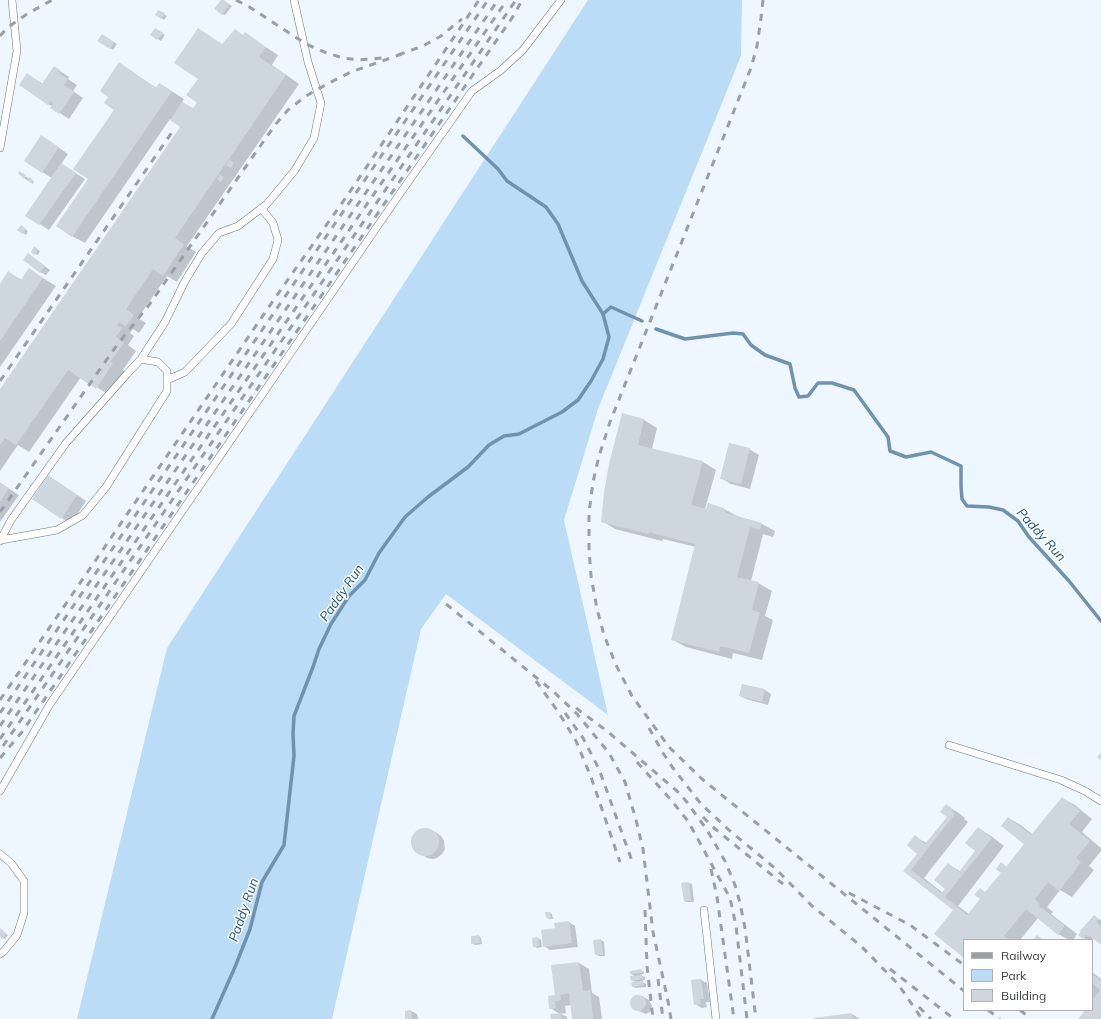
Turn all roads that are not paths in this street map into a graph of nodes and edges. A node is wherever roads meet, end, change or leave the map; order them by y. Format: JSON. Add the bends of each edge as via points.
{"nodes":[{"id":1,"x":12,"y":0,"type":"edge"},
{"id":2,"x":294,"y":0,"type":"edge"},
{"id":3,"x":561,"y":0,"type":"edge"},
{"id":4,"x":0,"y":148,"type":"edge"},
{"id":5,"x":261,"y":208,"type":"junction"},
{"id":6,"x":141,"y":359,"type":"junction"},
{"id":7,"x":167,"y":380,"type":"junction"},
{"id":8,"x":0,"y":541,"type":"edge"},
{"id":9,"x":949,"y":745,"type":"dead end"},
{"id":10,"x":0,"y":791,"type":"edge"},
{"id":11,"x":1101,"y":801,"type":"edge"},
{"id":12,"x":0,"y":854,"type":"edge"},
{"id":13,"x":704,"y":910,"type":"dead end"},
{"id":14,"x":0,"y":954,"type":"edge"},
{"id":15,"x":716,"y":1019,"type":"edge"}],
"edges":[{"from":1,"to":4,"type":"lane","via":[[17,51]]},
{"from":2,"to":5,"type":"lane","via":[[308,62],[321,104],[314,138],[295,170]]},
{"from":3,"to":10,"type":"lane","via":[[524,50],[472,91],[50,704]]},
{"from":5,"to":6,"type":"lane","via":[[238,226],[219,233],[202,253],[165,322]]},
{"from":5,"to":7,"type":"lane","via":[[273,223],[278,240],[273,259],[231,324],[185,372]]},
{"from":6,"to":7,"type":"lane","via":[[158,362],[167,371]]},
{"from":6,"to":8,"type":"lane","via":[[66,443],[11,520]]},
{"from":7,"to":8,"type":"lane","via":[[167,390],[106,487],[83,515],[57,530]]},
{"from":9,"to":11,"type":"lane","via":[[1061,780]]},
{"from":12,"to":14,"type":"lane","via":[[11,863],[24,881],[24,913],[17,935]]},
{"from":13,"to":15,"type":"lane"}]}
